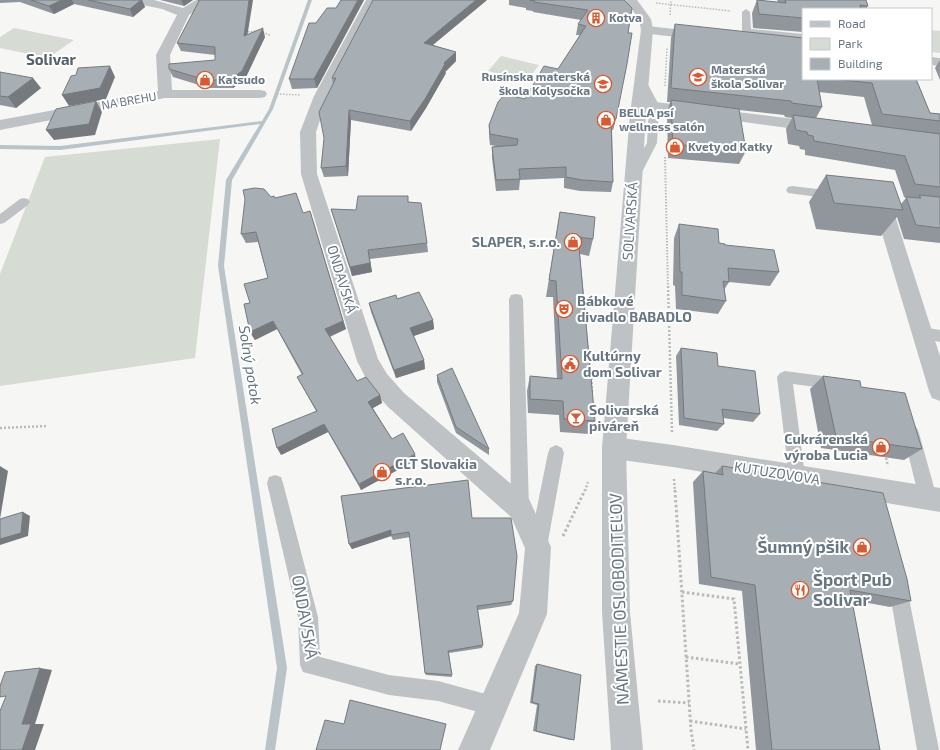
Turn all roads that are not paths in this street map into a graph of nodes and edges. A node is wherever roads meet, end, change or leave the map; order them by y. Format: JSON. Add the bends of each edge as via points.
{"nodes":[{"id":1,"x":137,"y":0,"type":"edge"},
{"id":2,"x":205,"y":0,"type":"edge"},
{"id":3,"x":372,"y":0,"type":"edge"},
{"id":4,"x":631,"y":0,"type":"edge"},
{"id":5,"x":746,"y":12,"type":"road end"},
{"id":6,"x":184,"y":13,"type":"junction"},
{"id":7,"x":647,"y":30,"type":"junction"},
{"id":8,"x":747,"y":36,"type":"junction"},
{"id":9,"x":715,"y":37,"type":"edge"},
{"id":10,"x":802,"y":37,"type":"edge"},
{"id":11,"x":731,"y":39,"type":"edge"},
{"id":12,"x":802,"y":47,"type":"edge"},
{"id":13,"x":164,"y":94,"type":"junction"},
{"id":14,"x":260,"y":94,"type":"dead end"},
{"id":15,"x":652,"y":105,"type":"junction"},
{"id":16,"x":0,"y":125,"type":"edge"},
{"id":17,"x":830,"y":128,"type":"edge"},
{"id":18,"x":792,"y":190,"type":"dead end"},
{"id":19,"x":843,"y":196,"type":"edge"},
{"id":20,"x":881,"y":200,"type":"edge"},
{"id":21,"x":24,"y":202,"type":"dead end"},
{"id":22,"x":0,"y":220,"type":"edge"},
{"id":23,"x":516,"y":299,"type":"dead end"},
{"id":24,"x":931,"y":334,"type":"edge"},
{"id":25,"x":855,"y":386,"type":"edge"},
{"id":26,"x":940,"y":391,"type":"edge"},
{"id":27,"x":907,"y":415,"type":"edge"},
{"id":28,"x":614,"y":448,"type":"junction"},
{"id":29,"x":556,"y":453,"type":"dead end"},
{"id":30,"x":797,"y":476,"type":"junction"},
{"id":31,"x":275,"y":483,"type":"dead end"},
{"id":32,"x":934,"y":499,"type":"edge"},
{"id":33,"x":520,"y":508,"type":"junction"},
{"id":34,"x":538,"y":547,"type":"junction"},
{"id":35,"x":894,"y":565,"type":"edge"},
{"id":36,"x":493,"y":706,"type":"junction"},
{"id":37,"x":474,"y":750,"type":"edge"},
{"id":38,"x":627,"y":750,"type":"edge"},
{"id":39,"x":928,"y":750,"type":"edge"}],
"edges":[{"from":1,"to":6,"type":"street"},
{"from":2,"to":6,"type":"street"},
{"from":3,"to":33,"type":"street","name":"ONDAVSKÁ","via":[[321,96],[308,132],[309,174],[368,361],[379,381],[396,400]]},
{"from":4,"to":7,"type":"street","name":"SOLIVARSKÁ","via":[[645,18]]},
{"from":5,"to":8,"type":"lane"},
{"from":6,"to":13,"type":"street","via":[[163,55]]},
{"from":7,"to":9,"type":"street"},
{"from":7,"to":15,"type":"street","name":"SOLIVARSKÁ","via":[[642,81]]},
{"from":8,"to":10,"type":"lane"},
{"from":8,"to":11,"type":"street"},
{"from":8,"to":12,"type":"street"},
{"from":13,"to":14,"type":"street","name":"NA BREHU"},
{"from":13,"to":16,"type":"street","name":"NA BREHU"},
{"from":15,"to":17,"type":"street"},
{"from":15,"to":28,"type":"street","name":"SOLIVARSKÁ","via":[[633,177]]},
{"from":18,"to":19,"type":"lane"},
{"from":20,"to":24,"type":"street"},
{"from":21,"to":22,"type":"lane"},
{"from":23,"to":33,"type":"lane","name":"ONDAVSKÁ"},
{"from":24,"to":26,"type":"street"},
{"from":25,"to":30,"type":"lane","via":[[785,377]]},
{"from":27,"to":32,"type":"lane"},
{"from":28,"to":30,"type":"street","name":"KUTUZOVOVA"},
{"from":28,"to":38,"type":"street","name":"NÁMESTIE OSLOBODITEĽOV","via":[[616,612]]},
{"from":29,"to":34,"type":"lane"},
{"from":30,"to":32,"type":"street","name":"KUTUZOVOVA","via":[[882,500]]},
{"from":31,"to":36,"type":"lane","name":"ONDAVSKÁ","via":[[308,617],[310,665],[389,686],[438,691]]},
{"from":33,"to":34,"type":"street","name":"ONDAVSKÁ"},
{"from":34,"to":36,"type":"street","name":"ONDAVSKÁ","via":[[533,614]]},
{"from":35,"to":39,"type":"lane"},
{"from":36,"to":37,"type":"street","name":"ONDAVSKÁ"}]}
